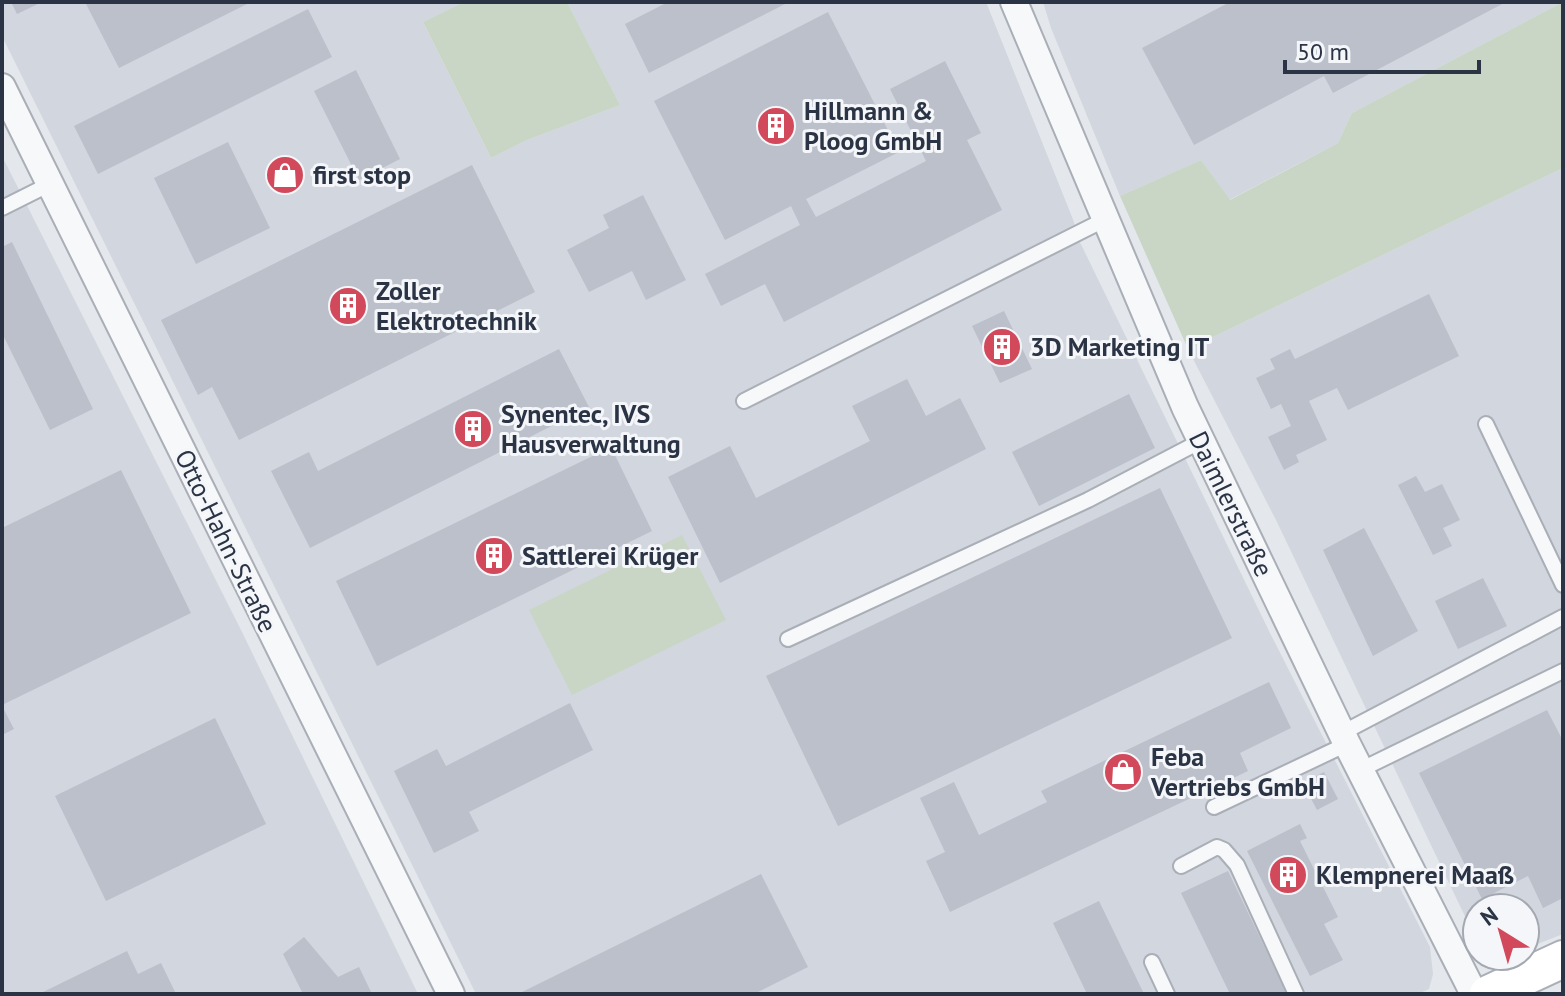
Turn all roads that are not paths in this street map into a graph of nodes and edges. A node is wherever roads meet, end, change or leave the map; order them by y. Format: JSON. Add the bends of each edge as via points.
{"nodes":[{"id":1,"x":1014,"y":2,"type":"edge"},
{"id":2,"x":2,"y":87,"type":"edge"},
{"id":3,"x":50,"y":184,"type":"junction"},
{"id":4,"x":2,"y":208,"type":"edge"},
{"id":5,"x":1106,"y":219,"type":"junction"},
{"id":6,"x":744,"y":401,"type":"dead end"},
{"id":7,"x":1486,"y":424,"type":"dead end"},
{"id":8,"x":1201,"y":441,"type":"junction"},
{"id":9,"x":1563,"y":585,"type":"edge"},
{"id":10,"x":1563,"y":617,"type":"edge"},
{"id":11,"x":788,"y":639,"type":"dead end"},
{"id":12,"x":1563,"y":671,"type":"edge"},
{"id":13,"x":1344,"y":738,"type":"junction"},
{"id":14,"x":1360,"y":770,"type":"junction"},
{"id":15,"x":1214,"y":807,"type":"dead end"},
{"id":16,"x":1181,"y":866,"type":"dead end"},
{"id":17,"x":1563,"y":959,"type":"edge"},
{"id":18,"x":1152,"y":962,"type":"dead end"},
{"id":19,"x":451,"y":994,"type":"edge"},
{"id":20,"x":1167,"y":994,"type":"edge"},
{"id":21,"x":1296,"y":994,"type":"edge"},
{"id":22,"x":1474,"y":994,"type":"edge"},
{"id":23,"x":1488,"y":994,"type":"edge"}],
"edges":[{"from":1,"to":5,"type":"street","name":"Daimlerstraße"},
{"from":2,"to":3,"type":"street","name":"Otto-Hahn-Straße"},
{"from":3,"to":4,"type":"lane"},
{"from":3,"to":19,"type":"street","name":"Otto-Hahn-Straße"},
{"from":5,"to":6,"type":"lane"},
{"from":5,"to":8,"type":"street","name":"Daimlerstraße"},
{"from":7,"to":9,"type":"lane"},
{"from":8,"to":11,"type":"lane","via":[[1088,500]]},
{"from":8,"to":13,"type":"street","name":"Daimlerstraße"},
{"from":10,"to":13,"type":"lane"},
{"from":12,"to":14,"type":"lane"},
{"from":13,"to":14,"type":"street","name":"Daimlerstraße"},
{"from":13,"to":15,"type":"lane"},
{"from":14,"to":22,"type":"street","name":"Daimlerstraße"},
{"from":16,"to":21,"type":"lane","via":[[1217,847],[1224,850],[1237,865]]},
{"from":17,"to":23,"type":"street"},
{"from":18,"to":20,"type":"lane"}]}
